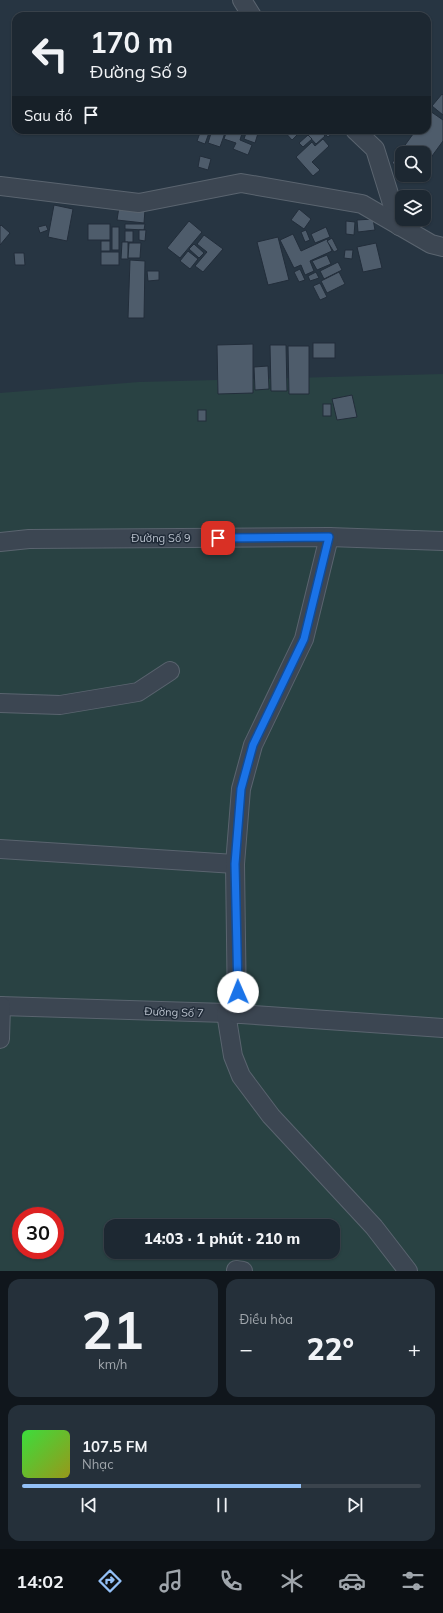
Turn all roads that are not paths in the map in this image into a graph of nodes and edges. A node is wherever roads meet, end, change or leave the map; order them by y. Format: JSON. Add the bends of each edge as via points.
{"nodes":[{"id":1,"x":242,"y":0,"type":"edge"},
{"id":2,"x":250,"y":12,"type":"edge"},
{"id":3,"x":359,"y":134,"type":"edge"},
{"id":4,"x":0,"y":186,"type":"edge"},
{"id":5,"x":395,"y":213,"type":"edge"},
{"id":6,"x":395,"y":224,"type":"edge"},
{"id":7,"x":399,"y":226,"type":"edge"},
{"id":8,"x":443,"y":247,"type":"edge"},
{"id":9,"x":329,"y":537,"type":"junction"},
{"id":10,"x":443,"y":541,"type":"edge"},
{"id":11,"x":0,"y":542,"type":"edge"},
{"id":12,"x":170,"y":671,"type":"dead end"},
{"id":13,"x":0,"y":703,"type":"edge"},
{"id":14,"x":0,"y":849,"type":"edge"},
{"id":15,"x":235,"y":864,"type":"junction"},
{"id":16,"x":1,"y":1006,"type":"edge"},
{"id":17,"x":232,"y":1014,"type":"junction"},
{"id":18,"x":443,"y":1028,"type":"edge"},
{"id":19,"x":0,"y":1039,"type":"edge"},
{"id":20,"x":402,"y":1270,"type":"edge"}],
"edges":[{"from":1,"to":2,"type":"street"},
{"from":3,"to":5,"type":"street","via":[[375,149]]},
{"from":4,"to":6,"type":"street","via":[[139,203],[241,183],[362,204]]},
{"from":7,"to":8,"type":"street","via":[[431,244]]},
{"from":9,"to":10,"type":"street","name":"Đường Số 9"},
{"from":9,"to":11,"type":"street","name":"Đường Số 9","via":[[29,539]]},
{"from":9,"to":15,"type":"street","via":[[304,639],[253,745],[241,789]]},
{"from":12,"to":13,"type":"street","via":[[138,692],[60,705]]},
{"from":14,"to":15,"type":"street"},
{"from":15,"to":17,"type":"street"},
{"from":16,"to":17,"type":"street","name":"Đường Số 7"},
{"from":16,"to":19,"type":"street"},
{"from":17,"to":18,"type":"street","name":"Đường Số 7"},
{"from":17,"to":20,"type":"street","via":[[233,1056],[241,1076],[271,1116],[374,1227]]}]}
